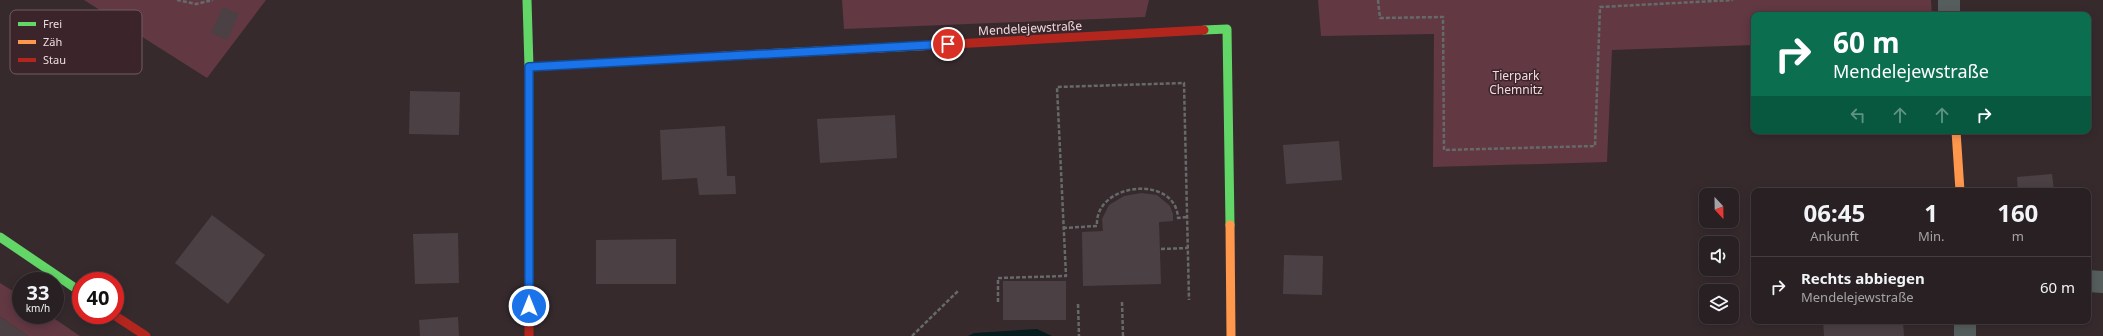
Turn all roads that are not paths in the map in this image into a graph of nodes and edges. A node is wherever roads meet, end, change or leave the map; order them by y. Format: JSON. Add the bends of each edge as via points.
{"nodes":[{"id":1,"x":527,"y":0,"type":"edge"},
{"id":2,"x":1949,"y":0,"type":"edge"},
{"id":3,"x":1949,"y":12,"type":"edge"},
{"id":4,"x":529,"y":67,"type":"junction"},
{"id":5,"x":1956,"y":134,"type":"edge"},
{"id":6,"x":1960,"y":188,"type":"edge"},
{"id":7,"x":0,"y":237,"type":"edge"},
{"id":8,"x":2091,"y":281,"type":"edge"},
{"id":9,"x":2103,"y":282,"type":"edge"},
{"id":10,"x":72,"y":286,"type":"edge"},
{"id":11,"x":124,"y":322,"type":"edge"},
{"id":12,"x":1965,"y":324,"type":"edge"},
{"id":13,"x":146,"y":336,"type":"edge"},
{"id":14,"x":529,"y":336,"type":"edge"},
{"id":15,"x":1231,"y":336,"type":"edge"},
{"id":16,"x":1965,"y":336,"type":"edge"}],
"edges":[{"from":1,"to":4,"type":"street"},
{"from":2,"to":3,"type":"street"},
{"from":4,"to":14,"type":"street"},
{"from":4,"to":15,"type":"street","name":"Mendelejewstraße","via":[[1227,29]]},
{"from":5,"to":6,"type":"street"},
{"from":7,"to":10,"type":"street"},
{"from":8,"to":9,"type":"street"},
{"from":11,"to":13,"type":"street"},
{"from":12,"to":16,"type":"street"}]}
